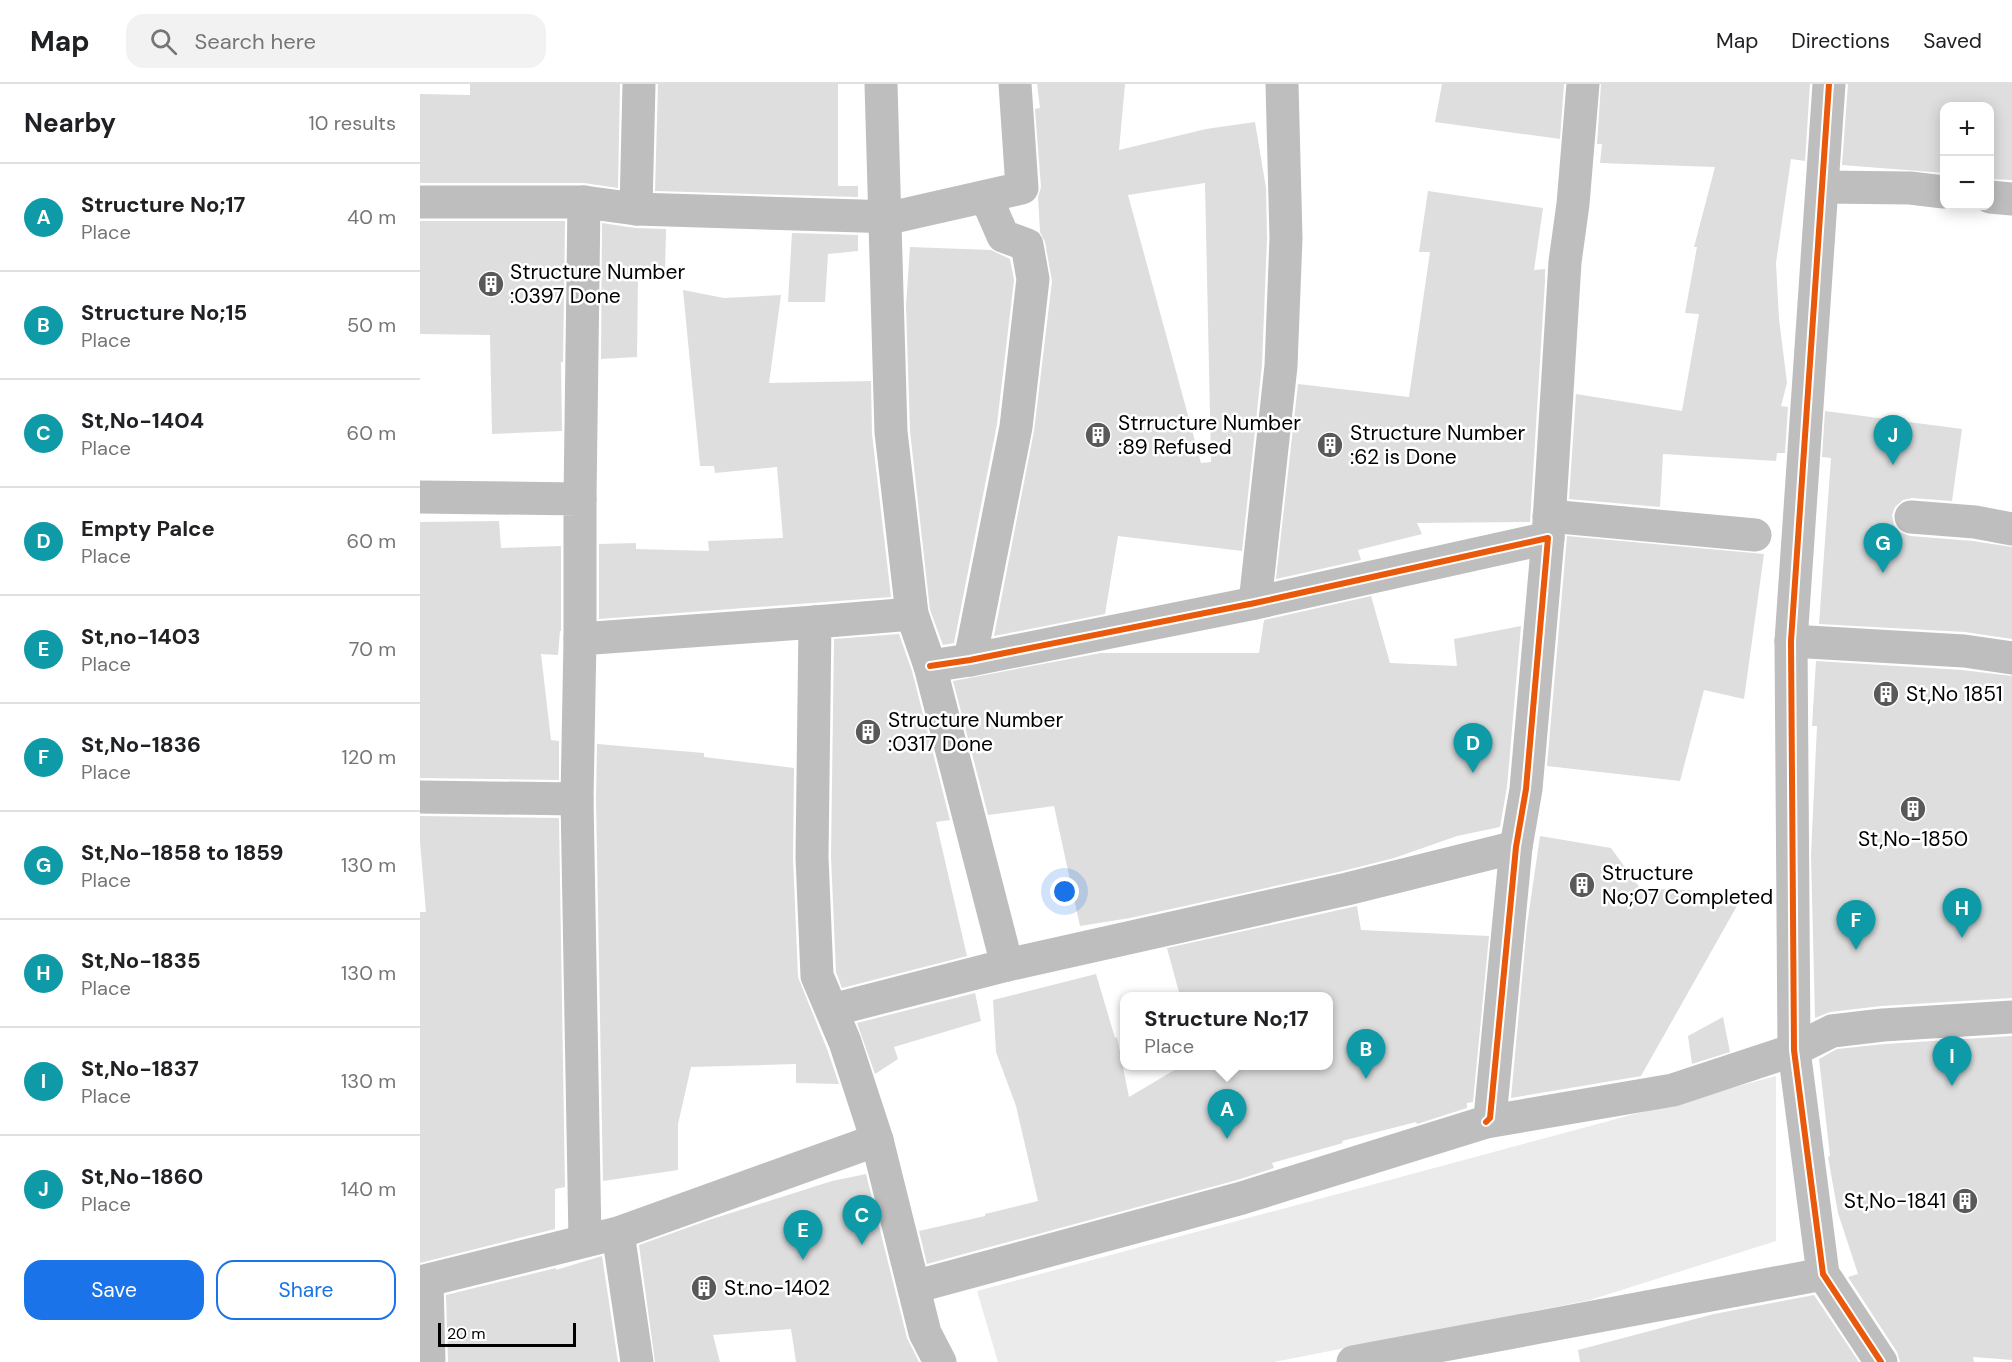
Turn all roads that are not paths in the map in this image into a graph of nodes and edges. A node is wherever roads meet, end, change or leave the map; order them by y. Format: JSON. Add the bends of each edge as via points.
{"nodes":[{"id":1,"x":639,"y":84,"type":"edge"},
{"id":2,"x":882,"y":84,"type":"edge"},
{"id":3,"x":1015,"y":84,"type":"edge"},
{"id":4,"x":1282,"y":84,"type":"edge"},
{"id":5,"x":1583,"y":84,"type":"edge"},
{"id":6,"x":1829,"y":84,"type":"edge"},
{"id":7,"x":1823,"y":187,"type":"junction"},
{"id":8,"x":1940,"y":192,"type":"edge"},
{"id":9,"x":986,"y":197,"type":"junction"},
{"id":10,"x":1994,"y":197,"type":"edge"},
{"id":11,"x":2012,"y":199,"type":"edge"},
{"id":12,"x":420,"y":202,"type":"edge"},
{"id":13,"x":584,"y":202,"type":"junction"},
{"id":14,"x":636,"y":209,"type":"junction"},
{"id":15,"x":885,"y":216,"type":"junction"},
{"id":16,"x":420,"y":497,"type":"edge"},
{"id":17,"x":580,"y":499,"type":"junction"},
{"id":18,"x":1911,"y":517,"type":"dead end"},
{"id":19,"x":1548,"y":527,"type":"junction"},
{"id":20,"x":2012,"y":529,"type":"edge"},
{"id":21,"x":1755,"y":535,"type":"dead end"},
{"id":22,"x":1255,"y":603,"type":"junction"},
{"id":23,"x":912,"y":614,"type":"junction"},
{"id":24,"x":815,"y":622,"type":"junction"},
{"id":25,"x":580,"y":639,"type":"junction"},
{"id":26,"x":1791,"y":642,"type":"junction"},
{"id":27,"x":2012,"y":658,"type":"edge"},
{"id":28,"x":970,"y":660,"type":"junction"},
{"id":29,"x":930,"y":666,"type":"junction"},
{"id":30,"x":420,"y":797,"type":"edge"},
{"id":31,"x":577,"y":800,"type":"junction"},
{"id":32,"x":1516,"y":847,"type":"junction"},
{"id":33,"x":1007,"y":964,"type":"junction"},
{"id":34,"x":832,"y":1010,"type":"junction"},
{"id":35,"x":2012,"y":1017,"type":"edge"},
{"id":36,"x":1794,"y":1050,"type":"junction"},
{"id":37,"x":1486,"y":1122,"type":"junction"},
{"id":38,"x":877,"y":1140,"type":"junction"},
{"id":39,"x":618,"y":1233,"type":"junction"},
{"id":40,"x":585,"y":1240,"type":"junction"},
{"id":41,"x":1823,"y":1274,"type":"junction"},
{"id":42,"x":423,"y":1282,"type":"edge"},
{"id":43,"x":914,"y":1287,"type":"junction"},
{"id":44,"x":429,"y":1362,"type":"edge"},
{"id":45,"x":637,"y":1362,"type":"edge"},
{"id":46,"x":940,"y":1362,"type":"edge"},
{"id":47,"x":1353,"y":1362,"type":"edge"},
{"id":48,"x":1881,"y":1362,"type":"edge"}],
"edges":[{"from":1,"to":14,"type":"street"},
{"from":2,"to":15,"type":"street"},
{"from":3,"to":9,"type":"street","via":[[1022,188]]},
{"from":4,"to":22,"type":"street","via":[[1286,238],[1281,366]]},
{"from":5,"to":19,"type":"street","via":[[1565,262]]},
{"from":6,"to":7,"type":"street"},
{"from":7,"to":8,"type":"street"},
{"from":7,"to":26,"type":"street"},
{"from":9,"to":15,"type":"street"},
{"from":9,"to":28,"type":"street","via":[[1003,236],[1027,245],[1033,279],[1016,427]]},
{"from":10,"to":11,"type":"street"},
{"from":12,"to":13,"type":"street"},
{"from":13,"to":14,"type":"street"},
{"from":13,"to":17,"type":"street"},
{"from":14,"to":15,"type":"street"},
{"from":15,"to":23,"type":"street","via":[[891,432]]},
{"from":16,"to":17,"type":"street"},
{"from":17,"to":25,"type":"street"},
{"from":18,"to":20,"type":"street"},
{"from":19,"to":21,"type":"street"},
{"from":19,"to":22,"type":"street"},
{"from":19,"to":32,"type":"street","via":[[1526,789]]},
{"from":22,"to":28,"type":"street"},
{"from":23,"to":24,"type":"street"},
{"from":23,"to":29,"type":"street"},
{"from":24,"to":25,"type":"street"},
{"from":24,"to":34,"type":"street","via":[[812,857],[816,964]]},
{"from":25,"to":31,"type":"street"},
{"from":26,"to":27,"type":"street","via":[[1964,651]]},
{"from":26,"to":36,"type":"street"},
{"from":28,"to":29,"type":"street"},
{"from":29,"to":33,"type":"street"},
{"from":30,"to":31,"type":"street"},
{"from":31,"to":40,"type":"street"},
{"from":32,"to":33,"type":"street","via":[[1347,889]]},
{"from":32,"to":37,"type":"street","via":[[1490,1118]]},
{"from":33,"to":34,"type":"street"},
{"from":34,"to":38,"type":"street"},
{"from":35,"to":36,"type":"street","via":[[1832,1031]]},
{"from":36,"to":37,"type":"street","via":[[1673,1090]]},
{"from":36,"to":41,"type":"street"},
{"from":37,"to":43,"type":"street","via":[[1242,1198]]},
{"from":38,"to":39,"type":"street"},
{"from":38,"to":43,"type":"street"},
{"from":39,"to":40,"type":"street"},
{"from":39,"to":45,"type":"street"},
{"from":40,"to":42,"type":"street"},
{"from":41,"to":47,"type":"street"},
{"from":41,"to":48,"type":"street"},
{"from":42,"to":44,"type":"street"},
{"from":43,"to":46,"type":"street","via":[[925,1333]]}]}
